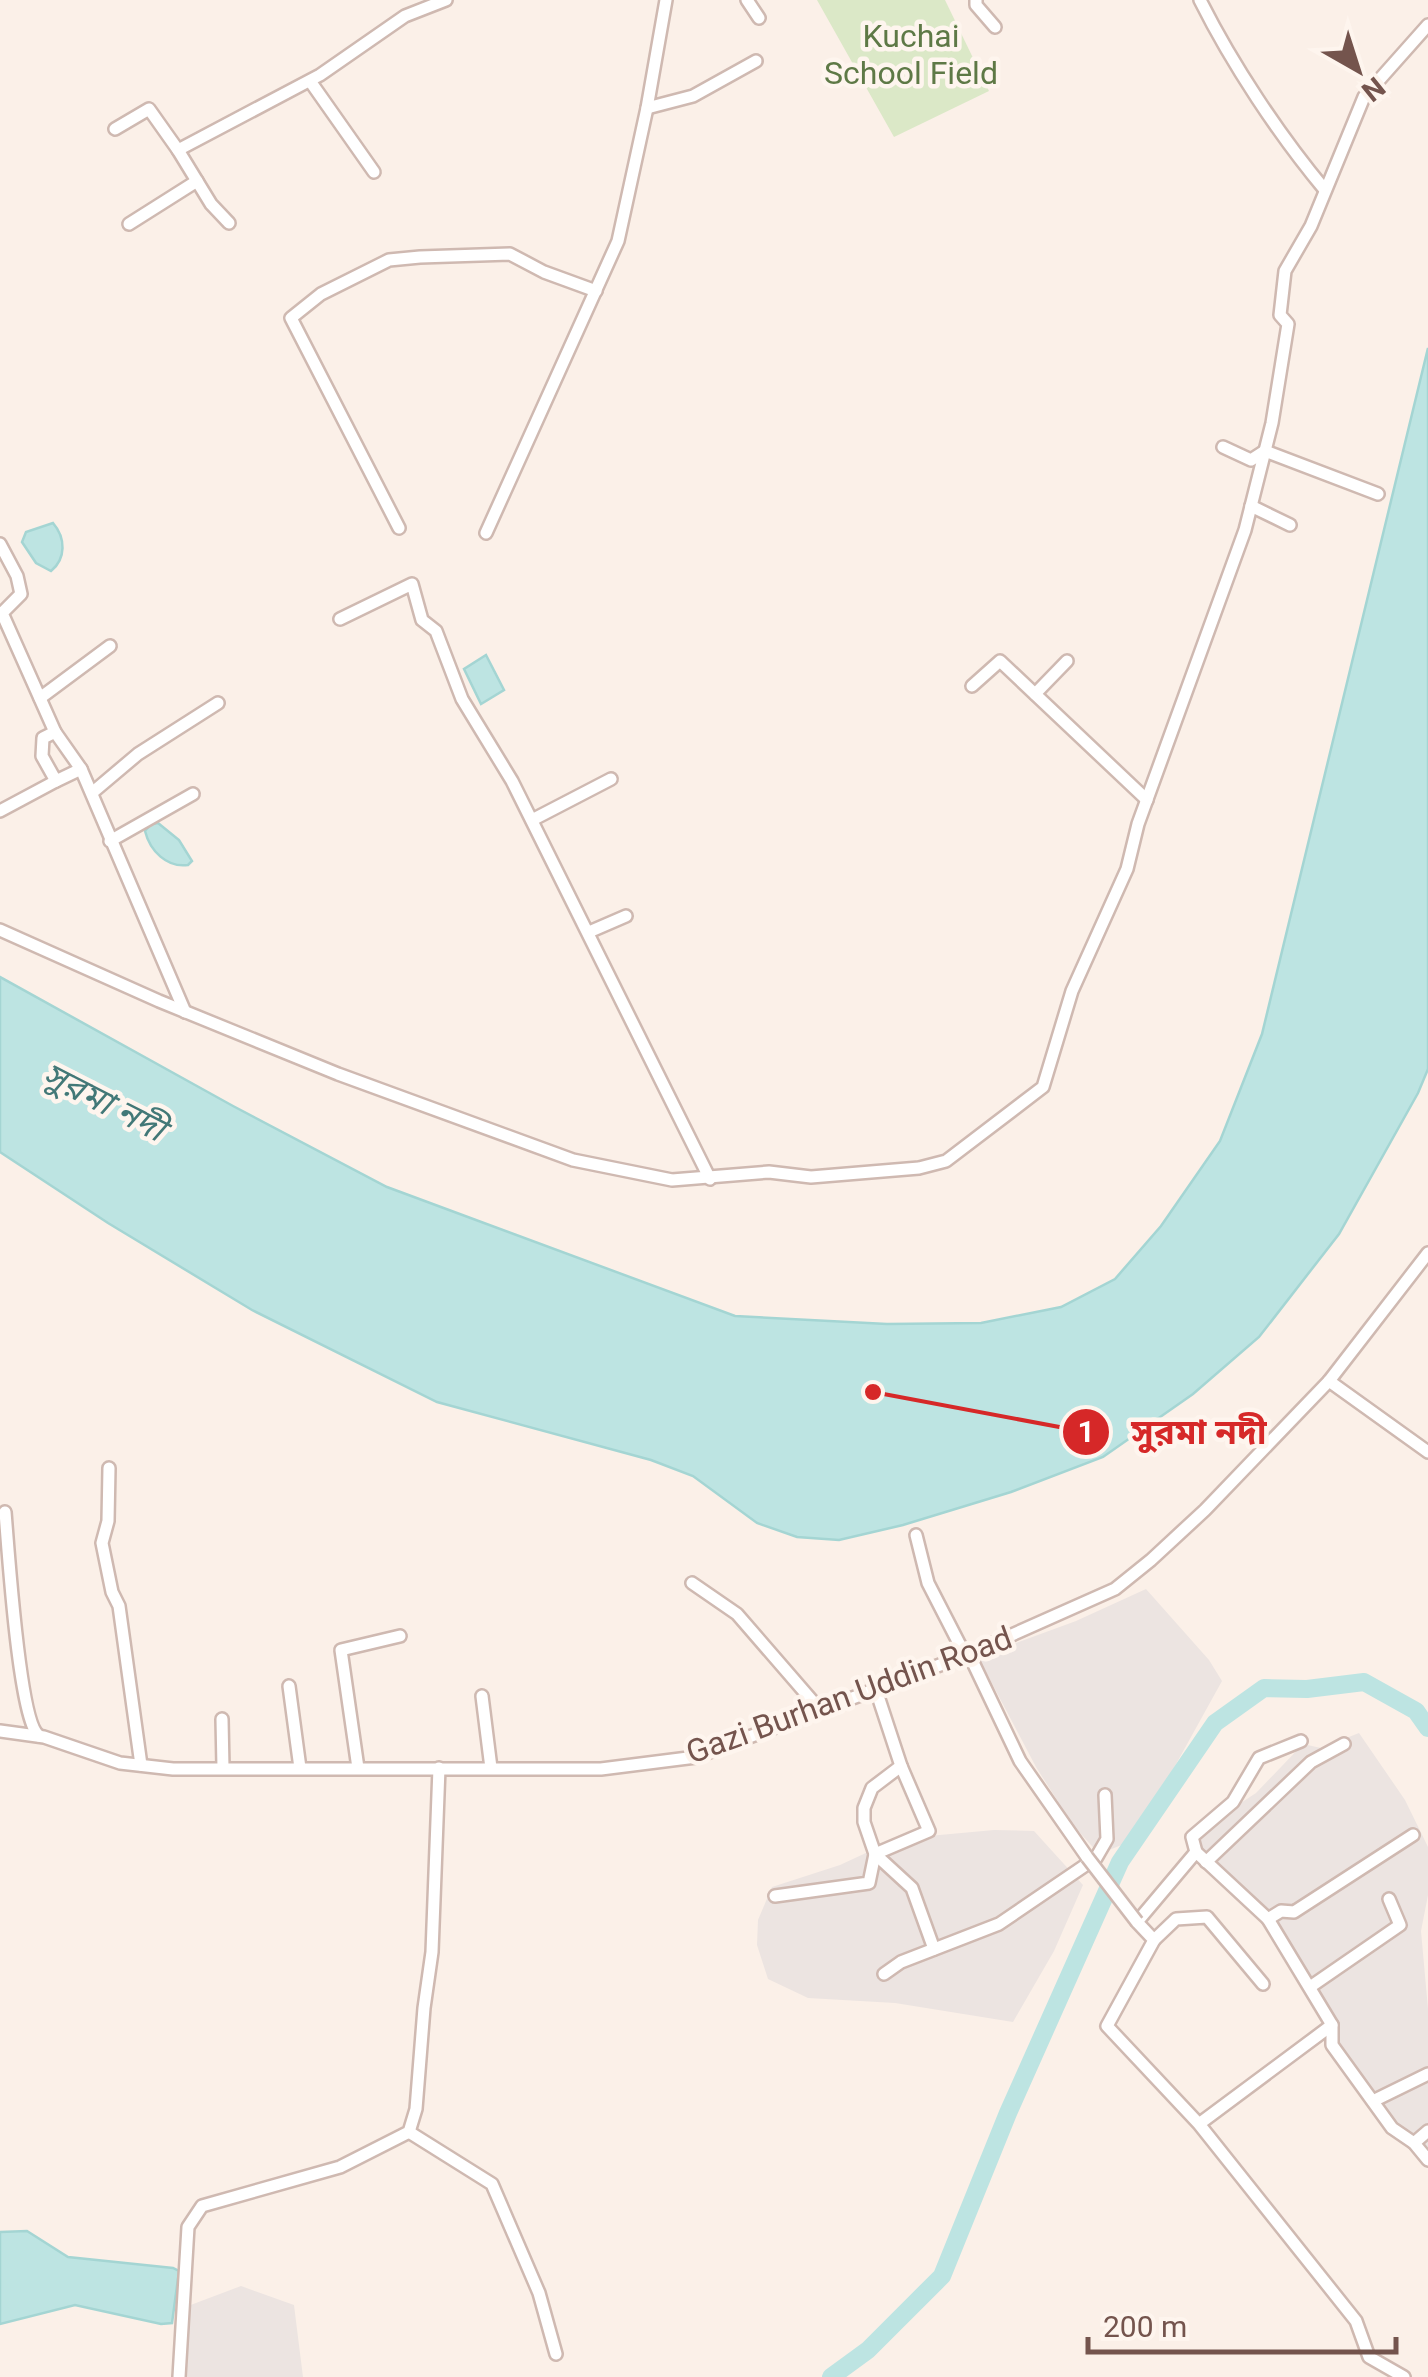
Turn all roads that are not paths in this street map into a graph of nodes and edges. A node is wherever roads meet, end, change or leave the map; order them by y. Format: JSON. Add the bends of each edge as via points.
{"nodes":[{"id":1,"x":446,"y":0,"type":"edge"},
{"id":2,"x":666,"y":0,"type":"edge"},
{"id":3,"x":748,"y":0,"type":"edge"},
{"id":4,"x":976,"y":0,"type":"edge"},
{"id":5,"x":1200,"y":0,"type":"edge"},
{"id":6,"x":758,"y":18,"type":"dead end"},
{"id":7,"x":1428,"y":25,"type":"edge"},
{"id":8,"x":995,"y":27,"type":"dead end"},
{"id":9,"x":756,"y":62,"type":"dead end"},
{"id":10,"x":310,"y":81,"type":"junction"},
{"id":11,"x":647,"y":108,"type":"junction"},
{"id":12,"x":114,"y":129,"type":"dead end"},
{"id":13,"x":178,"y":150,"type":"junction"},
{"id":14,"x":374,"y":172,"type":"dead end"},
{"id":15,"x":197,"y":181,"type":"junction"},
{"id":16,"x":1325,"y":190,"type":"junction"},
{"id":17,"x":129,"y":224,"type":"dead end"},
{"id":18,"x":230,"y":224,"type":"dead end"},
{"id":19,"x":596,"y":291,"type":"junction"},
{"id":20,"x":1223,"y":447,"type":"dead end"},
{"id":21,"x":1265,"y":451,"type":"junction"},
{"id":22,"x":1378,"y":494,"type":"dead end"},
{"id":23,"x":1251,"y":506,"type":"junction"},
{"id":24,"x":1290,"y":525,"type":"dead end"},
{"id":25,"x":399,"y":528,"type":"dead end"},
{"id":26,"x":486,"y":533,"type":"dead end"},
{"id":27,"x":0,"y":544,"type":"edge"},
{"id":28,"x":340,"y":619,"type":"dead end"},
{"id":29,"x":110,"y":646,"type":"dead end"},
{"id":30,"x":1067,"y":662,"type":"dead end"},
{"id":31,"x":972,"y":686,"type":"dead end"},
{"id":32,"x":1035,"y":694,"type":"junction"},
{"id":33,"x":40,"y":698,"type":"junction"},
{"id":34,"x":218,"y":703,"type":"dead end"},
{"id":35,"x":55,"y":732,"type":"junction"},
{"id":36,"x":81,"y":769,"type":"junction"},
{"id":37,"x":611,"y":779,"type":"dead end"},
{"id":38,"x":56,"y":781,"type":"junction"},
{"id":39,"x":93,"y":792,"type":"junction"},
{"id":40,"x":193,"y":794,"type":"dead end"},
{"id":41,"x":1146,"y":800,"type":"junction"},
{"id":42,"x":0,"y":811,"type":"edge"},
{"id":43,"x":532,"y":820,"type":"junction"},
{"id":44,"x":110,"y":841,"type":"junction"},
{"id":45,"x":626,"y":916,"type":"dead end"},
{"id":46,"x":0,"y":930,"type":"edge"},
{"id":47,"x":590,"y":932,"type":"junction"},
{"id":48,"x":186,"y":1012,"type":"junction"},
{"id":49,"x":710,"y":1179,"type":"junction"},
{"id":50,"x":1428,"y":1254,"type":"edge"},
{"id":51,"x":1329,"y":1381,"type":"junction"},
{"id":52,"x":1428,"y":1452,"type":"edge"},
{"id":53,"x":109,"y":1468,"type":"dead end"},
{"id":54,"x":4,"y":1512,"type":"dead end"},
{"id":55,"x":916,"y":1535,"type":"dead end"},
{"id":56,"x":692,"y":1583,"type":"dead end"},
{"id":57,"x":400,"y":1636,"type":"dead end"},
{"id":58,"x":967,"y":1654,"type":"junction"},
{"id":59,"x":289,"y":1686,"type":"dead end"},
{"id":60,"x":876,"y":1690,"type":"junction"},
{"id":61,"x":482,"y":1696,"type":"dead end"},
{"id":62,"x":820,"y":1711,"type":"junction"},
{"id":63,"x":222,"y":1719,"type":"dead end"},
{"id":64,"x":0,"y":1730,"type":"edge"},
{"id":65,"x":39,"y":1736,"type":"junction"},
{"id":66,"x":1301,"y":1741,"type":"dead end"},
{"id":67,"x":1344,"y":1744,"type":"dead end"},
{"id":68,"x":141,"y":1765,"type":"junction"},
{"id":69,"x":902,"y":1766,"type":"junction"},
{"id":70,"x":223,"y":1768,"type":"junction"},
{"id":71,"x":300,"y":1768,"type":"junction"},
{"id":72,"x":358,"y":1768,"type":"junction"},
{"id":73,"x":439,"y":1768,"type":"junction"},
{"id":74,"x":491,"y":1768,"type":"junction"},
{"id":75,"x":1105,"y":1795,"type":"dead end"},
{"id":76,"x":1413,"y":1835,"type":"dead end"},
{"id":77,"x":1196,"y":1852,"type":"junction"},
{"id":78,"x":874,"y":1854,"type":"junction"},
{"id":79,"x":1206,"y":1862,"type":"junction"},
{"id":80,"x":775,"y":1896,"type":"dead end"},
{"id":81,"x":1389,"y":1900,"type":"dead end"},
{"id":82,"x":1268,"y":1919,"type":"junction"},
{"id":83,"x":1137,"y":1922,"type":"junction"},
{"id":84,"x":1154,"y":1940,"type":"junction"},
{"id":85,"x":934,"y":1950,"type":"junction"},
{"id":86,"x":884,"y":1974,"type":"dead end"},
{"id":87,"x":1263,"y":1984,"type":"dead end"},
{"id":88,"x":1310,"y":1987,"type":"junction"},
{"id":89,"x":1332,"y":2025,"type":"junction"},
{"id":90,"x":1428,"y":2074,"type":"edge"},
{"id":91,"x":1373,"y":2101,"type":"junction"},
{"id":92,"x":1199,"y":2124,"type":"junction"},
{"id":93,"x":408,"y":2132,"type":"junction"},
{"id":94,"x":1428,"y":2132,"type":"edge"},
{"id":95,"x":1414,"y":2144,"type":"junction"},
{"id":96,"x":1428,"y":2160,"type":"edge"},
{"id":97,"x":556,"y":2354,"type":"dead end"},
{"id":98,"x":178,"y":2377,"type":"edge"},
{"id":99,"x":1404,"y":2377,"type":"edge"}],
"edges":[{"from":1,"to":10,"type":"street","via":[[405,16]]},
{"from":2,"to":11,"type":"street"},
{"from":3,"to":6,"type":"street"},
{"from":4,"to":8,"type":"street"},
{"from":5,"to":16,"type":"street"},
{"from":7,"to":16,"type":"street","via":[[1364,97]]},
{"from":9,"to":11,"type":"street","via":[[693,96]]},
{"from":10,"to":13,"type":"street"},
{"from":10,"to":14,"type":"street"},
{"from":11,"to":19,"type":"street","via":[[618,241]]},
{"from":12,"to":13,"type":"street","via":[[148,108]]},
{"from":13,"to":15,"type":"street"},
{"from":15,"to":17,"type":"street"},
{"from":15,"to":18,"type":"street"},
{"from":16,"to":21,"type":"street","via":[[1286,272],[1280,315],[1288,324]]},
{"from":19,"to":25,"type":"street","via":[[510,254],[420,257],[388,260],[320,294],[291,318]]},
{"from":19,"to":26,"type":"street"},
{"from":20,"to":21,"type":"street","via":[[1251,460]]},
{"from":21,"to":22,"type":"street"},
{"from":21,"to":23,"type":"street"},
{"from":23,"to":24,"type":"street"},
{"from":23,"to":41,"type":"street"},
{"from":27,"to":33,"type":"street","via":[[21,594],[2,613]]},
{"from":28,"to":43,"type":"street","via":[[412,584],[422,620],[436,630],[462,699]]},
{"from":29,"to":33,"type":"street"},
{"from":30,"to":32,"type":"street"},
{"from":31,"to":32,"type":"street","via":[[1000,661]]},
{"from":32,"to":41,"type":"street"},
{"from":33,"to":35,"type":"street"},
{"from":34,"to":39,"type":"street"},
{"from":35,"to":36,"type":"street"},
{"from":35,"to":38,"type":"street","via":[[43,738],[42,756]]},
{"from":36,"to":38,"type":"street"},
{"from":36,"to":39,"type":"street"},
{"from":37,"to":43,"type":"street"},
{"from":38,"to":42,"type":"street"},
{"from":39,"to":44,"type":"street"},
{"from":40,"to":44,"type":"street"},
{"from":41,"to":49,"type":"street","via":[[1127,868],[1072,992],[1043,1087],[946,1160],[919,1168]]},
{"from":43,"to":47,"type":"street"},
{"from":44,"to":48,"type":"street"},
{"from":45,"to":47,"type":"street"},
{"from":46,"to":48,"type":"street"},
{"from":47,"to":49,"type":"street"},
{"from":48,"to":49,"type":"street","via":[[573,1160],[672,1180]]},
{"from":50,"to":51,"type":"street","name":"Gazi Burhan Uddin Road"},
{"from":51,"to":52,"type":"street"},
{"from":51,"to":58,"type":"street","name":"Gazi Burhan Uddin Road","via":[[1205,1510],[1115,1588]]},
{"from":53,"to":68,"type":"street","via":[[102,1543],[119,1606]]},
{"from":54,"to":65,"type":"street","via":[[22,1683]]},
{"from":55,"to":58,"type":"street","via":[[928,1583]]},
{"from":56,"to":62,"type":"street","via":[[738,1614]]},
{"from":57,"to":72,"type":"street","via":[[341,1650]]},
{"from":58,"to":60,"type":"street","name":"Gazi Burhan Uddin Road"},
{"from":58,"to":83,"type":"street","bridge":true,"via":[[1020,1761]]},
{"from":59,"to":71,"type":"street"},
{"from":60,"to":62,"type":"street","name":"Gazi Burhan Uddin Road"},
{"from":60,"to":69,"type":"street"},
{"from":61,"to":74,"type":"street"},
{"from":62,"to":74,"type":"street","name":"Gazi Burhan Uddin Road","via":[[696,1757],[601,1769]]},
{"from":63,"to":70,"type":"street"},
{"from":64,"to":65,"type":"street","name":"Gazi Burhan Uddin Road"},
{"from":65,"to":68,"type":"street","name":"Gazi Burhan Uddin Road"},
{"from":66,"to":77,"type":"street","via":[[1260,1758],[1233,1802],[1192,1837]]},
{"from":67,"to":79,"type":"street","via":[[1311,1762]]},
{"from":68,"to":70,"type":"street","name":"Gazi Burhan Uddin Road"},
{"from":69,"to":78,"type":"street","via":[[872,1788],[864,1808]]},
{"from":69,"to":78,"type":"street","via":[[928,1831]]},
{"from":70,"to":71,"type":"street","name":"Gazi Burhan Uddin Road"},
{"from":71,"to":72,"type":"street","name":"Gazi Burhan Uddin Road"},
{"from":72,"to":73,"type":"street","name":"Gazi Burhan Uddin Road"},
{"from":73,"to":74,"type":"street","name":"Gazi Burhan Uddin Road"},
{"from":73,"to":93,"type":"street","via":[[432,1952]]},
{"from":75,"to":85,"type":"street","via":[[1107,1839],[1096,1858],[999,1924]]},
{"from":76,"to":82,"type":"street","via":[[1294,1912]]},
{"from":77,"to":79,"type":"street"},
{"from":77,"to":83,"type":"street"},
{"from":78,"to":80,"type":"street","via":[[863,1886]]},
{"from":78,"to":85,"type":"street","via":[[912,1888]]},
{"from":79,"to":82,"type":"street"},
{"from":81,"to":88,"type":"street","via":[[1400,1925]]},
{"from":82,"to":88,"type":"street"},
{"from":83,"to":84,"type":"street"},
{"from":84,"to":87,"type":"street","via":[[1176,1919],[1207,1917]]},
{"from":84,"to":92,"type":"street","via":[[1107,2026]]},
{"from":85,"to":86,"type":"street"},
{"from":88,"to":89,"type":"street"},
{"from":89,"to":91,"type":"street","via":[[1332,2044]]},
{"from":89,"to":92,"type":"street"},
{"from":90,"to":91,"type":"street"},
{"from":91,"to":95,"type":"street"},
{"from":92,"to":99,"type":"street","via":[[1356,2321],[1369,2357]]},
{"from":93,"to":97,"type":"street","via":[[492,2184],[539,2293]]},
{"from":93,"to":98,"type":"street","via":[[340,2167],[202,2206],[188,2227]]},
{"from":94,"to":95,"type":"street"},
{"from":95,"to":96,"type":"street"}]}
